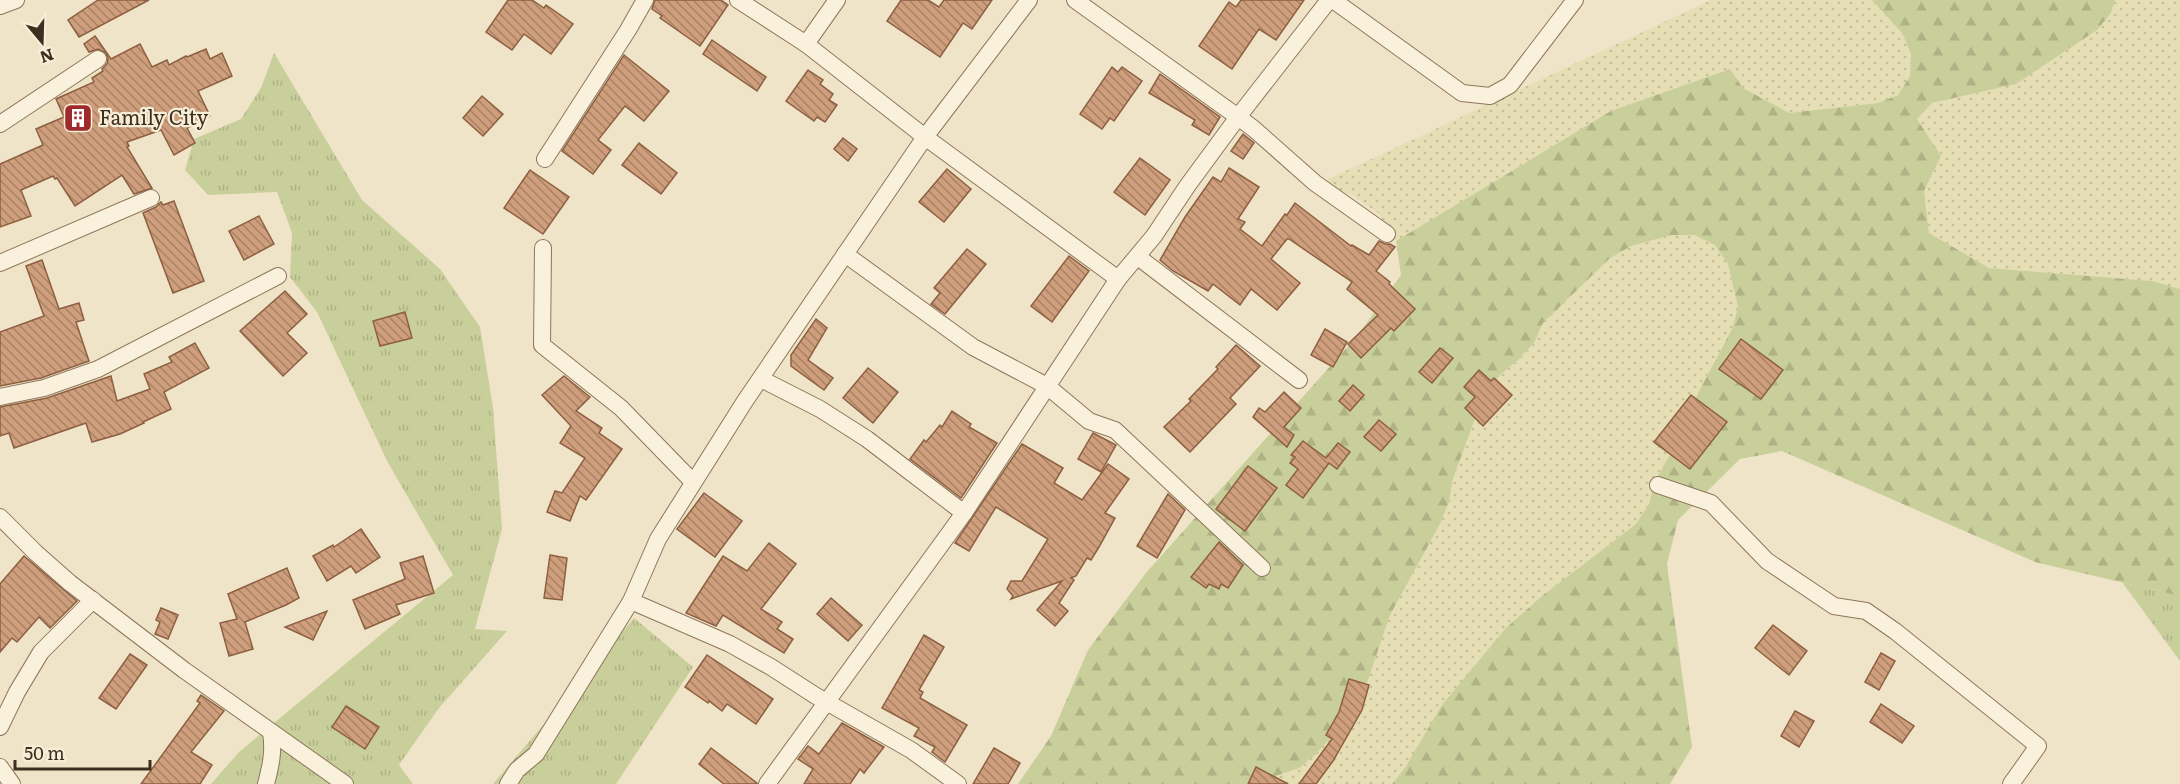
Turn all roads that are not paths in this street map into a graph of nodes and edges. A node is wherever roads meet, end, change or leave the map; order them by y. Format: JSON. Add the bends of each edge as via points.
{"nodes":[{"id":1,"x":16,"y":0,"type":"edge"},
{"id":2,"x":645,"y":0,"type":"edge"},
{"id":3,"x":738,"y":0,"type":"edge"},
{"id":4,"x":837,"y":0,"type":"edge"},
{"id":5,"x":1029,"y":0,"type":"edge"},
{"id":6,"x":1075,"y":0,"type":"edge"},
{"id":7,"x":1331,"y":0,"type":"edge"},
{"id":8,"x":1575,"y":0,"type":"edge"},
{"id":9,"x":0,"y":6,"type":"edge"},
{"id":10,"x":806,"y":44,"type":"junction"},
{"id":11,"x":98,"y":59,"type":"dead end"},
{"id":12,"x":1238,"y":117,"type":"junction"},
{"id":13,"x":0,"y":124,"type":"edge"},
{"id":14,"x":925,"y":136,"type":"junction"},
{"id":15,"x":545,"y":159,"type":"dead end"},
{"id":16,"x":151,"y":198,"type":"dead end"},
{"id":17,"x":1387,"y":234,"type":"dead end"},
{"id":18,"x":543,"y":248,"type":"dead end"},
{"id":19,"x":845,"y":254,"type":"junction"},
{"id":20,"x":1138,"y":257,"type":"junction"},
{"id":21,"x":0,"y":262,"type":"edge"},
{"id":22,"x":278,"y":276,"type":"dead end"},
{"id":23,"x":1118,"y":279,"type":"junction"},
{"id":24,"x":761,"y":379,"type":"junction"},
{"id":25,"x":1299,"y":380,"type":"dead end"},
{"id":26,"x":1047,"y":386,"type":"junction"},
{"id":27,"x":0,"y":397,"type":"edge"},
{"id":28,"x":693,"y":482,"type":"junction"},
{"id":29,"x":1658,"y":485,"type":"dead end"},
{"id":30,"x":964,"y":513,"type":"junction"},
{"id":31,"x":0,"y":517,"type":"edge"},
{"id":32,"x":1262,"y":567,"type":"dead end"},
{"id":33,"x":93,"y":600,"type":"junction"},
{"id":34,"x":631,"y":601,"type":"junction"},
{"id":35,"x":826,"y":702,"type":"junction"},
{"id":36,"x":0,"y":727,"type":"edge"},
{"id":37,"x":271,"y":732,"type":"junction"},
{"id":38,"x":0,"y":767,"type":"edge"},
{"id":39,"x":12,"y":784,"type":"edge"},
{"id":40,"x":266,"y":784,"type":"edge"},
{"id":41,"x":345,"y":784,"type":"edge"},
{"id":42,"x":508,"y":784,"type":"edge"},
{"id":43,"x":767,"y":784,"type":"edge"},
{"id":44,"x":958,"y":784,"type":"edge"},
{"id":45,"x":2011,"y":784,"type":"edge"}],
"edges":[{"from":1,"to":9,"type":"street"},
{"from":2,"to":15,"type":"street"},
{"from":3,"to":10,"type":"street"},
{"from":4,"to":10,"type":"street"},
{"from":5,"to":14,"type":"street"},
{"from":6,"to":12,"type":"street"},
{"from":7,"to":8,"type":"street","via":[[1462,93],[1476,96],[1490,96],[1510,85]]},
{"from":7,"to":12,"type":"street"},
{"from":10,"to":14,"type":"street"},
{"from":11,"to":13,"type":"street"},
{"from":12,"to":17,"type":"street","via":[[1315,183]]},
{"from":12,"to":20,"type":"street"},
{"from":14,"to":19,"type":"street"},
{"from":14,"to":23,"type":"street"},
{"from":16,"to":21,"type":"street"},
{"from":18,"to":28,"type":"street","via":[[542,345],[621,408]]},
{"from":19,"to":24,"type":"street"},
{"from":19,"to":26,"type":"street","via":[[973,347]]},
{"from":20,"to":23,"type":"street"},
{"from":20,"to":25,"type":"street"},
{"from":22,"to":27,"type":"street","via":[[98,369],[44,388]]},
{"from":23,"to":26,"type":"street"},
{"from":24,"to":28,"type":"street"},
{"from":24,"to":30,"type":"street","via":[[867,439]]},
{"from":26,"to":30,"type":"street"},
{"from":26,"to":32,"type":"street","via":[[1078,413],[1115,430]]},
{"from":28,"to":34,"type":"street","via":[[658,539]]},
{"from":29,"to":45,"type":"street","via":[[1711,503],[1767,561],[1834,606],[1866,611],[2038,746]]},
{"from":30,"to":35,"type":"street"},
{"from":31,"to":33,"type":"street","via":[[52,568]]},
{"from":33,"to":36,"type":"street","via":[[41,652]]},
{"from":33,"to":37,"type":"street"},
{"from":34,"to":35,"type":"street","via":[[730,644]]},
{"from":34,"to":42,"type":"street","via":[[536,754]]},
{"from":35,"to":43,"type":"street"},
{"from":35,"to":44,"type":"street","via":[[911,750]]},
{"from":37,"to":40,"type":"street","via":[[274,747]]},
{"from":37,"to":41,"type":"street"},
{"from":38,"to":39,"type":"street"}]}
